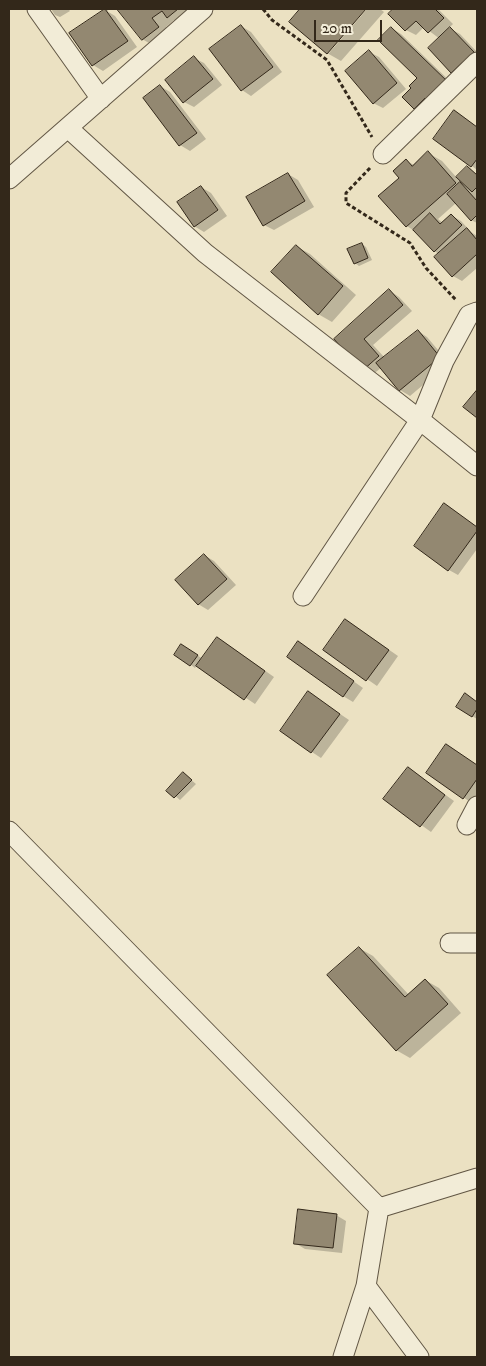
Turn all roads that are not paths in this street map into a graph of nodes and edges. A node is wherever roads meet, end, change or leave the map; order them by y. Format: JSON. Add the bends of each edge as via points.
{"nodes":[{"id":1,"x":37,"y":9,"type":"edge"},
{"id":2,"x":203,"y":9,"type":"edge"},
{"id":3,"x":477,"y":62,"type":"edge"},
{"id":4,"x":101,"y":99,"type":"junction"},
{"id":5,"x":68,"y":128,"type":"junction"},
{"id":6,"x":383,"y":154,"type":"dead end"},
{"id":7,"x":9,"y":179,"type":"edge"},
{"id":8,"x":477,"y":312,"type":"edge"},
{"id":9,"x":420,"y":420,"type":"junction"},
{"id":10,"x":477,"y":466,"type":"edge"},
{"id":11,"x":303,"y":596,"type":"dead end"},
{"id":12,"x":477,"y":806,"type":"edge"},
{"id":13,"x":467,"y":825,"type":"dead end"},
{"id":14,"x":9,"y":831,"type":"edge"},
{"id":15,"x":477,"y":943,"type":"edge"},
{"id":16,"x":450,"y":944,"type":"dead end"},
{"id":17,"x":477,"y":1178,"type":"edge"},
{"id":18,"x":379,"y":1208,"type":"junction"},
{"id":19,"x":366,"y":1286,"type":"junction"},
{"id":20,"x":343,"y":1357,"type":"edge"},
{"id":21,"x":419,"y":1357,"type":"edge"}],
"edges":[{"from":1,"to":4,"type":"street"},
{"from":2,"to":4,"type":"street"},
{"from":3,"to":6,"type":"street"},
{"from":4,"to":5,"type":"street"},
{"from":5,"to":7,"type":"street"},
{"from":5,"to":9,"type":"street","via":[[205,253]]},
{"from":8,"to":9,"type":"street","via":[[469,315],[444,361]]},
{"from":9,"to":10,"type":"street"},
{"from":9,"to":11,"type":"street"},
{"from":12,"to":13,"type":"street"},
{"from":14,"to":18,"type":"street"},
{"from":15,"to":16,"type":"street"},
{"from":17,"to":18,"type":"street"},
{"from":18,"to":19,"type":"street"},
{"from":19,"to":20,"type":"street"},
{"from":19,"to":21,"type":"street"}]}
